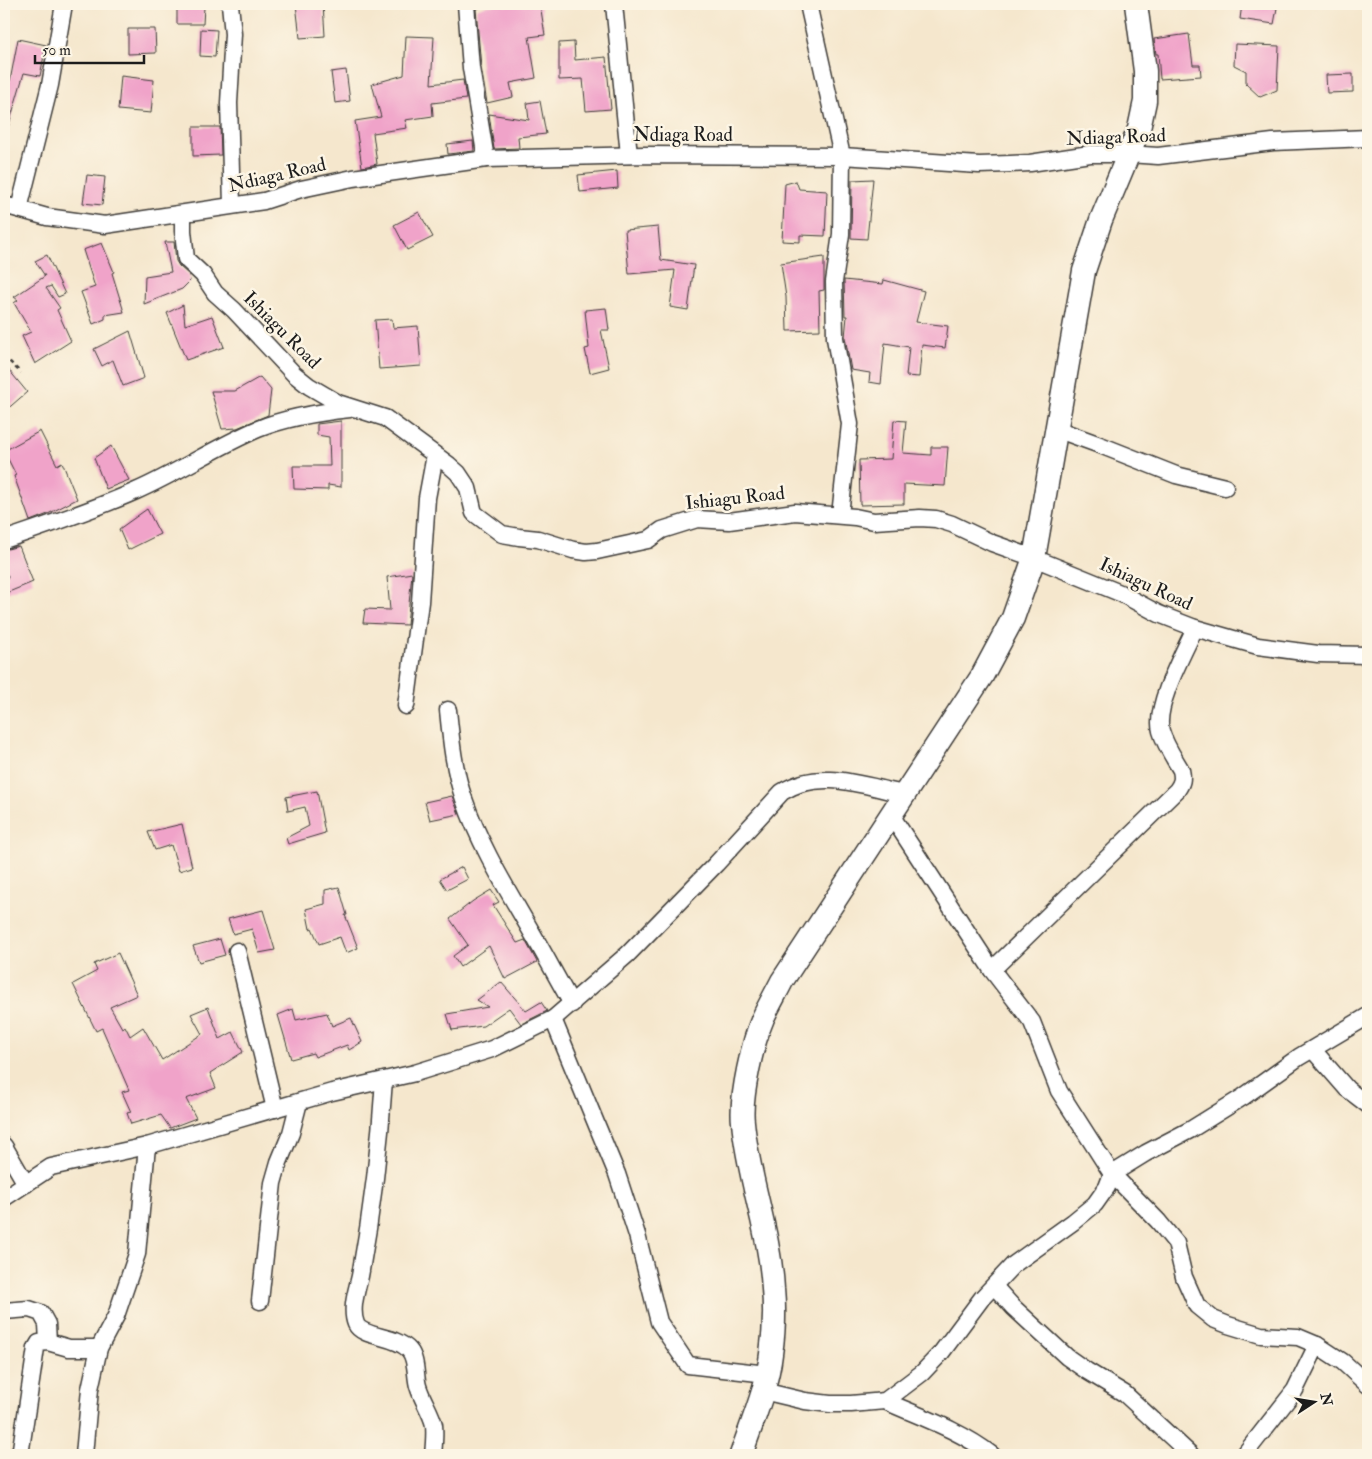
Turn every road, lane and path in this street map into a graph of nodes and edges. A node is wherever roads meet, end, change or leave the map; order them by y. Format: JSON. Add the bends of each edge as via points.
{"nodes":[{"id":1,"x":65,"y":4,"type":"edge"},
{"id":2,"x":230,"y":4,"type":"edge"},
{"id":3,"x":466,"y":4,"type":"edge"},
{"id":4,"x":614,"y":4,"type":"edge"},
{"id":5,"x":808,"y":4,"type":"edge"},
{"id":6,"x":1136,"y":4,"type":"edge"},
{"id":7,"x":1368,"y":138,"type":"edge"},
{"id":8,"x":1128,"y":154,"type":"junction"},
{"id":9,"x":629,"y":155,"type":"junction"},
{"id":10,"x":842,"y":156,"type":"junction"},
{"id":11,"x":486,"y":158,"type":"junction"},
{"id":12,"x":232,"y":205,"type":"junction"},
{"id":13,"x":9,"y":209,"type":"edge"},
{"id":14,"x":183,"y":214,"type":"junction"},
{"id":15,"x":4,"y":356,"type":"edge"},
{"id":16,"x":21,"y":373,"type":"dead end"},
{"id":17,"x":355,"y":408,"type":"junction"},
{"id":18,"x":1056,"y":429,"type":"junction"},
{"id":19,"x":435,"y":455,"type":"junction"},
{"id":20,"x":1225,"y":487,"type":"dead end"},
{"id":21,"x":840,"y":516,"type":"junction"},
{"id":22,"x":4,"y":540,"type":"edge"},
{"id":23,"x":1034,"y":558,"type":"junction"},
{"id":24,"x":1194,"y":628,"type":"junction"},
{"id":25,"x":1368,"y":655,"type":"edge"},
{"id":26,"x":406,"y":706,"type":"dead end"},
{"id":27,"x":448,"y":710,"type":"dead end"},
{"id":28,"x":904,"y":794,"type":"junction"},
{"id":29,"x":891,"y":815,"type":"junction"},
{"id":30,"x":237,"y":951,"type":"dead end"},
{"id":31,"x":992,"y":970,"type":"junction"},
{"id":32,"x":572,"y":1004,"type":"junction"},
{"id":33,"x":1368,"y":1016,"type":"edge"},
{"id":34,"x":553,"y":1020,"type":"junction"},
{"id":35,"x":1313,"y":1050,"type":"junction"},
{"id":36,"x":384,"y":1080,"type":"junction"},
{"id":37,"x":299,"y":1102,"type":"junction"},
{"id":38,"x":1368,"y":1105,"type":"edge"},
{"id":39,"x":275,"y":1109,"type":"junction"},
{"id":40,"x":4,"y":1146,"type":"edge"},
{"id":41,"x":147,"y":1146,"type":"junction"},
{"id":42,"x":1112,"y":1174,"type":"junction"},
{"id":43,"x":26,"y":1184,"type":"junction"},
{"id":44,"x":4,"y":1198,"type":"edge"},
{"id":45,"x":994,"y":1286,"type":"junction"},
{"id":46,"x":260,"y":1301,"type":"dead end"},
{"id":47,"x":4,"y":1311,"type":"edge"},
{"id":48,"x":48,"y":1342,"type":"junction"},
{"id":49,"x":1317,"y":1345,"type":"junction"},
{"id":50,"x":99,"y":1348,"type":"junction"},
{"id":51,"x":765,"y":1382,"type":"junction"},
{"id":52,"x":1368,"y":1384,"type":"edge"},
{"id":53,"x":885,"y":1401,"type":"junction"},
{"id":54,"x":4,"y":1455,"type":"edge"},
{"id":55,"x":20,"y":1455,"type":"edge"},
{"id":56,"x":84,"y":1455,"type":"edge"},
{"id":57,"x":433,"y":1455,"type":"edge"},
{"id":58,"x":741,"y":1455,"type":"edge"},
{"id":59,"x":992,"y":1455,"type":"edge"},
{"id":60,"x":1191,"y":1455,"type":"edge"},
{"id":61,"x":1244,"y":1455,"type":"edge"}],
"edges":[{"from":1,"to":13,"type":"street","via":[[50,85]]},
{"from":2,"to":12,"type":"street","via":[[233,34],[230,103]]},
{"from":3,"to":11,"type":"street","via":[[471,68]]},
{"from":4,"to":9,"type":"street"},
{"from":5,"to":10,"type":"street"},
{"from":6,"to":8,"type":"main road","via":[[1145,71],[1145,101],[1139,129]]},
{"from":7,"to":8,"type":"street","name":"Ndiaga Road","via":[[1273,142],[1158,156]]},
{"from":8,"to":10,"type":"street","name":"Ndiaga Road","via":[[1090,154],[1030,163],[979,164]]},
{"from":8,"to":18,"type":"main road","via":[[1084,271]]},
{"from":9,"to":10,"type":"street","name":"Ndiaga Road"},
{"from":9,"to":11,"type":"street","name":"Ndiaga Road"},
{"from":10,"to":21,"type":"street","via":[[841,234],[834,282],[835,338],[850,424]]},
{"from":11,"to":12,"type":"street","name":"Ndiaga Road","via":[[353,178]]},
{"from":12,"to":14,"type":"street","name":"Ndiaga Road"},
{"from":13,"to":14,"type":"street","name":"Ndiaga Road","via":[[105,225]]},
{"from":14,"to":17,"type":"street","name":"Ishiagu Road","via":[[186,259],[203,275],[215,293],[294,374],[328,398]]},
{"from":15,"to":16,"type":"path"},
{"from":17,"to":19,"type":"street","name":"Ishiagu Road","via":[[384,418]]},
{"from":17,"to":22,"type":"street","via":[[304,416],[259,428],[136,491]]},
{"from":18,"to":20,"type":"street","via":[[1176,475]]},
{"from":18,"to":23,"type":"main road"},
{"from":19,"to":21,"type":"street","name":"Ishiagu Road","via":[[458,473],[468,488],[474,512],[502,534],[538,539],[586,552],[648,540],[662,530],[697,519],[729,521],[795,512]]},
{"from":19,"to":26,"type":"street","via":[[427,498],[420,602]]},
{"from":21,"to":23,"type":"street","name":"Ishiagu Road","via":[[874,521],[936,519]]},
{"from":23,"to":24,"type":"street","name":"Ishiagu Road"},
{"from":23,"to":28,"type":"main road","via":[[1013,618],[999,646]]},
{"from":24,"to":25,"type":"street","name":"Ishiagu Road","via":[[1258,646],[1318,654]]},
{"from":24,"to":31,"type":"street","via":[[1168,688],[1161,717],[1161,730],[1180,770],[1182,783]]},
{"from":27,"to":32,"type":"street","via":[[453,752],[464,799],[499,875]]},
{"from":28,"to":29,"type":"main road"},
{"from":28,"to":32,"type":"street","via":[[838,780],[806,781],[793,785],[782,792],[628,954]]},
{"from":29,"to":31,"type":"street"},
{"from":29,"to":51,"type":"main road","via":[[782,981],[762,1020],[743,1097],[742,1121],[768,1243],[774,1290],[772,1354]]},
{"from":30,"to":39,"type":"street"},
{"from":31,"to":42,"type":"street","via":[[1032,1022],[1059,1091]]},
{"from":32,"to":34,"type":"street"},
{"from":33,"to":35,"type":"street"},
{"from":34,"to":36,"type":"street","via":[[492,1049]]},
{"from":34,"to":51,"type":"street","via":[[617,1174],[637,1235],[659,1322],[688,1365]]},
{"from":35,"to":38,"type":"street","via":[[1347,1089]]},
{"from":35,"to":42,"type":"street","via":[[1198,1126]]},
{"from":36,"to":37,"type":"street"},
{"from":36,"to":57,"type":"street","via":[[376,1178],[354,1307],[356,1325],[363,1332],[392,1339],[410,1350],[421,1395],[432,1419]]},
{"from":37,"to":39,"type":"street"},
{"from":37,"to":46,"type":"street","via":[[273,1183]]},
{"from":39,"to":41,"type":"street"},
{"from":40,"to":43,"type":"street"},
{"from":41,"to":43,"type":"street","via":[[51,1167]]},
{"from":41,"to":50,"type":"street","via":[[137,1254],[116,1316]]},
{"from":42,"to":45,"type":"street","via":[[1094,1204],[1013,1265]]},
{"from":42,"to":49,"type":"street","via":[[1176,1243],[1190,1292],[1204,1312],[1213,1319],[1261,1335],[1298,1337]]},
{"from":43,"to":44,"type":"street"},
{"from":45,"to":53,"type":"street","via":[[941,1353]]},
{"from":45,"to":60,"type":"street","via":[[1068,1356],[1125,1394]]},
{"from":47,"to":48,"type":"street","via":[[29,1309],[41,1313],[47,1324]]},
{"from":48,"to":50,"type":"street","via":[[69,1348]]},
{"from":48,"to":55,"type":"street","via":[[38,1342],[36,1348]]},
{"from":49,"to":52,"type":"street"},
{"from":49,"to":61,"type":"street","via":[[1295,1390]]},
{"from":50,"to":56,"type":"street","via":[[90,1388]]},
{"from":51,"to":53,"type":"street","via":[[805,1401],[851,1404]]},
{"from":51,"to":58,"type":"main road"},
{"from":53,"to":59,"type":"street","via":[[948,1428]]},
{"from":54,"to":55,"type":"street"}]}
